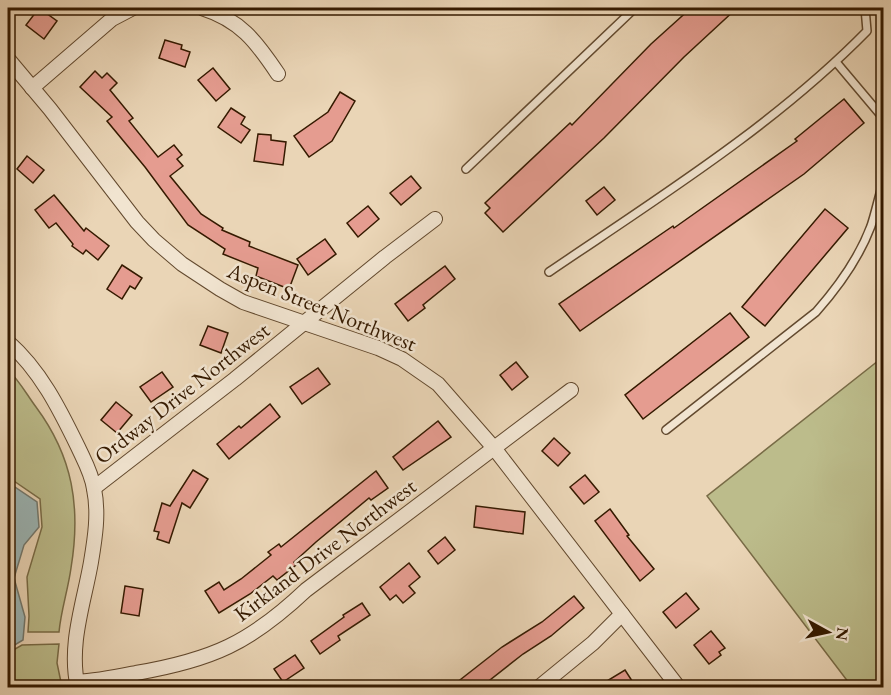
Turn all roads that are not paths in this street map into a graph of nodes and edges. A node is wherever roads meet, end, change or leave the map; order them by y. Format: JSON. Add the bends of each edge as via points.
{"nodes":[{"id":1,"x":134,"y":8,"type":"edge"},
{"id":2,"x":202,"y":8,"type":"edge"},
{"id":3,"x":635,"y":8,"type":"edge"},
{"id":4,"x":865,"y":8,"type":"edge"},
{"id":5,"x":8,"y":59,"type":"edge"},
{"id":6,"x":836,"y":62,"type":"junction"},
{"id":7,"x":278,"y":74,"type":"dead end"},
{"id":8,"x":32,"y":88,"type":"junction"},
{"id":9,"x":884,"y":119,"type":"edge"},
{"id":10,"x":466,"y":170,"type":"dead end"},
{"id":11,"x":884,"y":180,"type":"edge"},
{"id":12,"x":435,"y":219,"type":"dead end"},
{"id":13,"x":549,"y":272,"type":"dead end"},
{"id":14,"x":305,"y":323,"type":"junction"},
{"id":15,"x":8,"y":342,"type":"edge"},
{"id":16,"x":571,"y":390,"type":"dead end"},
{"id":17,"x":666,"y":430,"type":"dead end"},
{"id":18,"x":494,"y":448,"type":"junction"},
{"id":19,"x":94,"y":488,"type":"junction"},
{"id":20,"x":622,"y":614,"type":"junction"},
{"id":21,"x":77,"y":685,"type":"edge"},
{"id":22,"x":538,"y":687,"type":"edge"},
{"id":23,"x":679,"y":687,"type":"edge"}],
"edges":[{"from":1,"to":8,"type":"street","via":[[112,19]]},
{"from":2,"to":7,"type":"street","via":[[233,22],[257,43]]},
{"from":3,"to":10,"type":"lane"},
{"from":4,"to":6,"type":"lane","via":[[867,31]]},
{"from":5,"to":8,"type":"street","name":"Aspen Street Northwest"},
{"from":6,"to":9,"type":"lane"},
{"from":6,"to":13,"type":"lane","via":[[746,135]]},
{"from":8,"to":14,"type":"street","name":"Aspen Street Northwest","via":[[137,222],[161,246],[182,264],[243,302]]},
{"from":11,"to":17,"type":"lane","via":[[863,246],[833,293],[816,312]]},
{"from":12,"to":14,"type":"street","name":"Ordway Drive Northwest"},
{"from":14,"to":18,"type":"street","name":"Aspen Street Northwest","via":[[378,348],[421,371],[438,384]]},
{"from":14,"to":19,"type":"street","name":"Ordway Drive Northwest"},
{"from":15,"to":19,"type":"street","via":[[46,385],[89,470]]},
{"from":16,"to":18,"type":"street","name":"Kirkland Drive Northwest"},
{"from":18,"to":20,"type":"street","name":"Aspen Street Northwest"},
{"from":18,"to":21,"type":"street","name":"Kirkland Drive Northwest","via":[[253,634],[202,659]]},
{"from":19,"to":21,"type":"street","via":[[96,527],[75,642]]},
{"from":20,"to":22,"type":"street"},
{"from":20,"to":23,"type":"street","name":"Aspen Street Northwest"}]}
